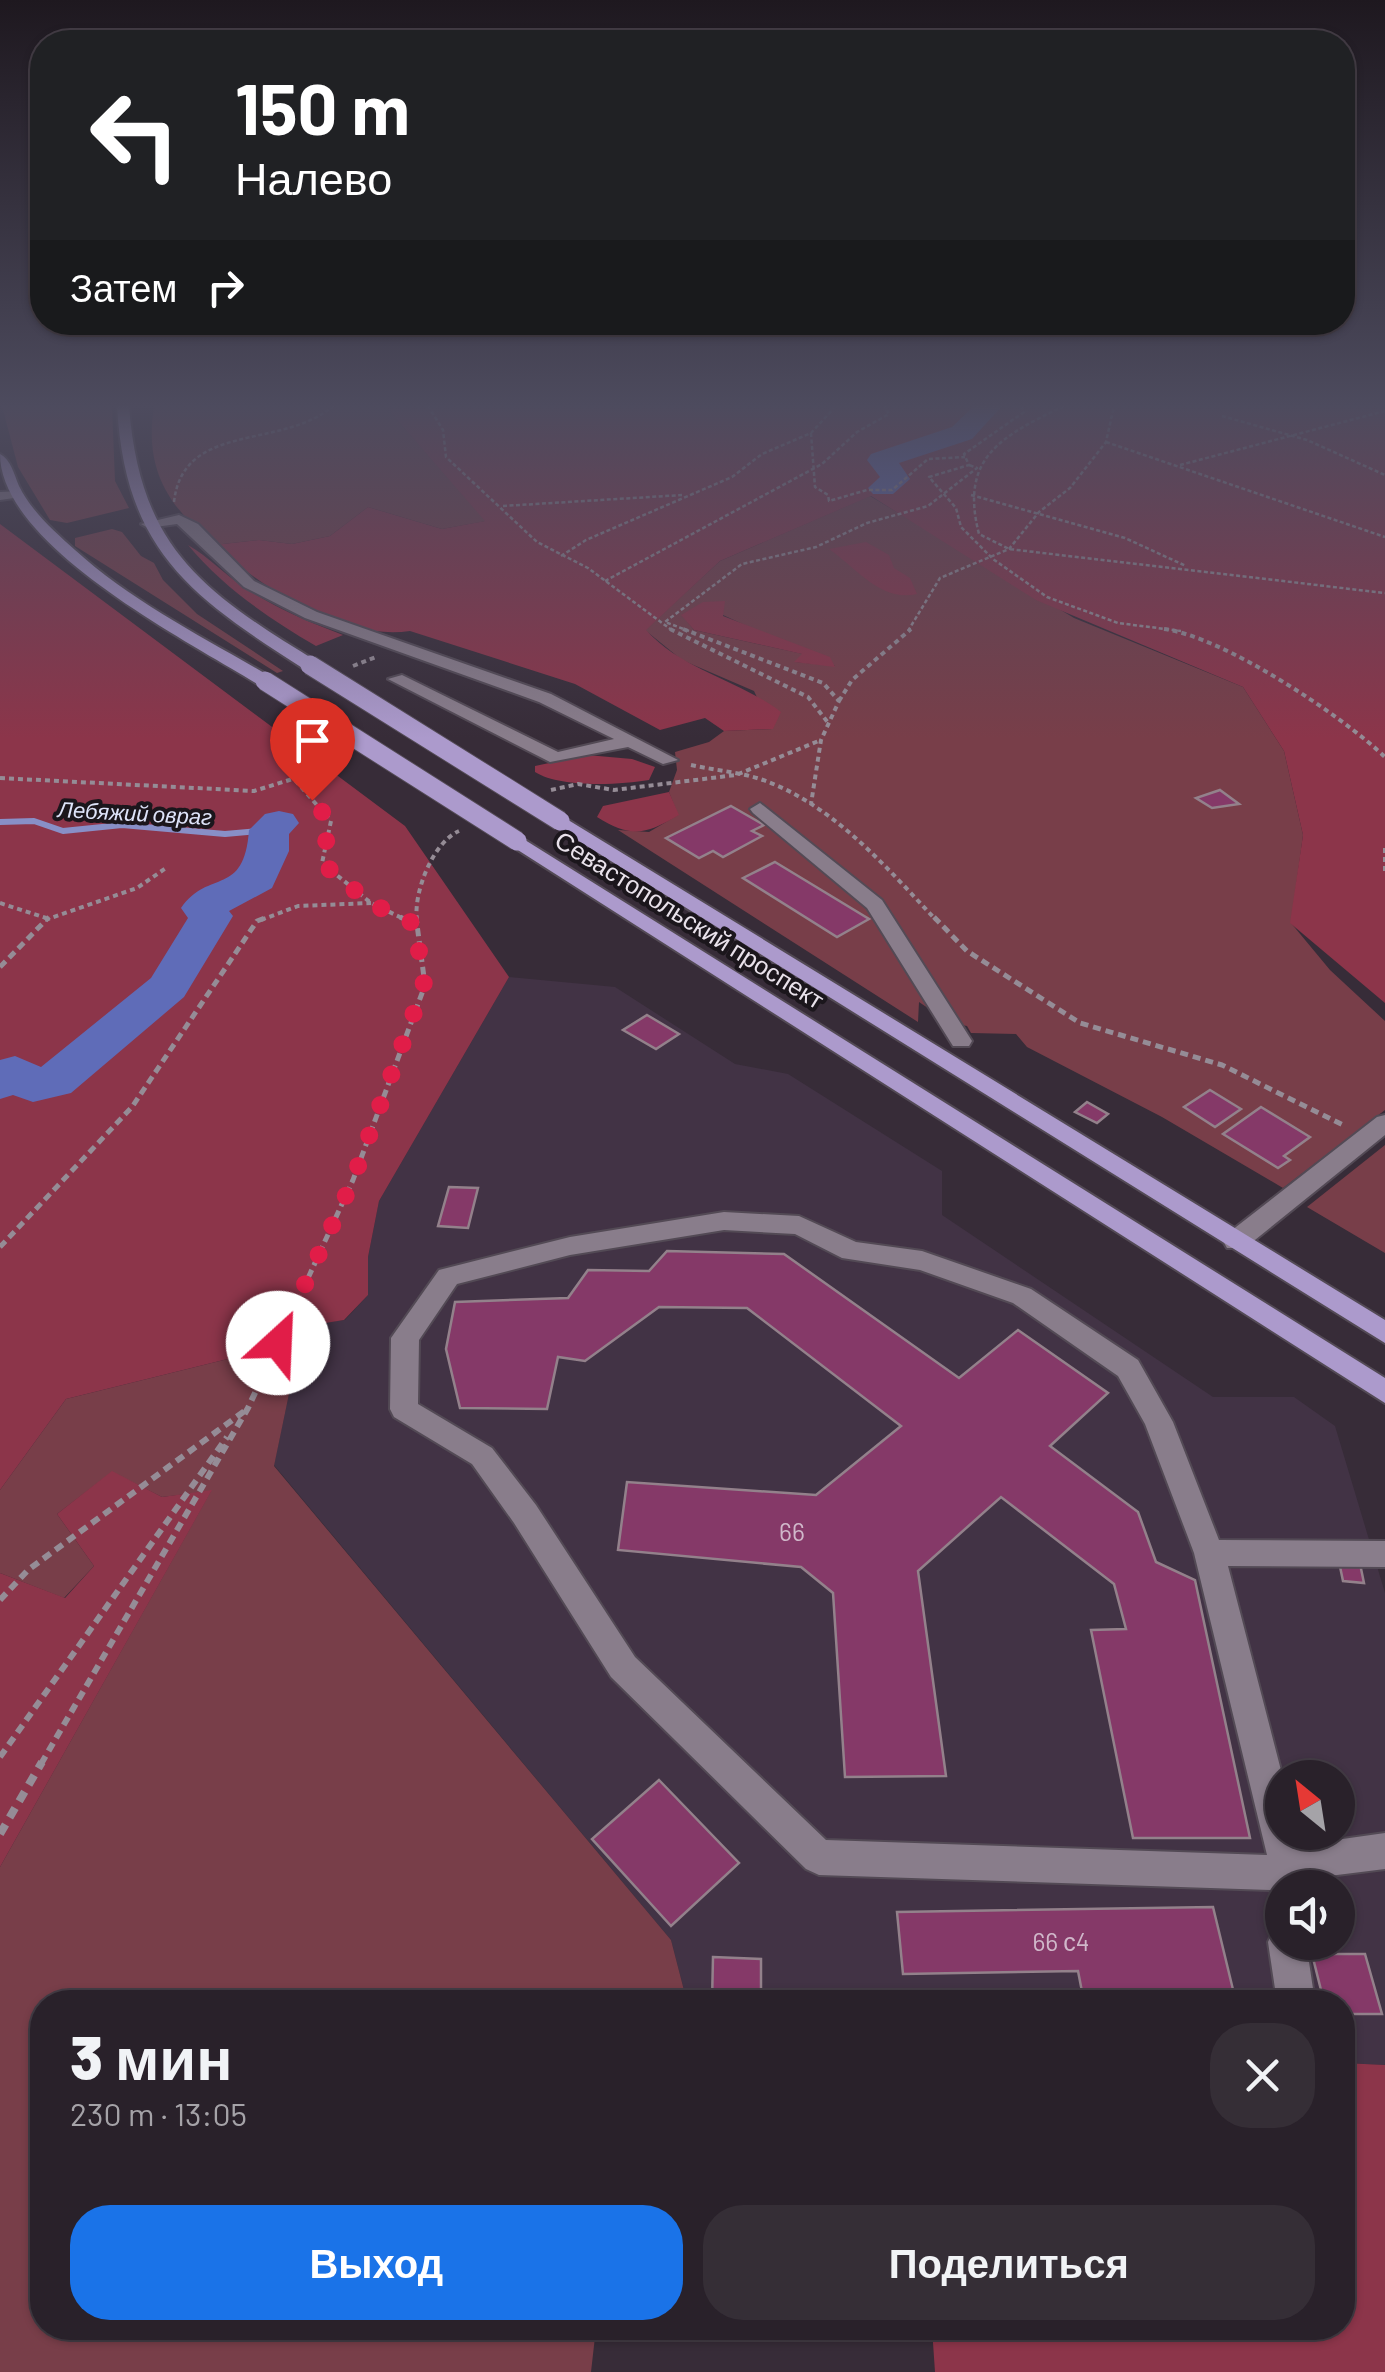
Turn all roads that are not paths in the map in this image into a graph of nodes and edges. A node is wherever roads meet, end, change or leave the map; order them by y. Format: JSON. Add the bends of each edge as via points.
{"nodes":[{"id":1,"x":29,"y":517,"type":"edge"},
{"id":2,"x":145,"y":517,"type":"edge"},
{"id":3,"x":148,"y":524,"type":"junction"},
{"id":4,"x":396,"y":679,"type":"dead end"},
{"id":5,"x":628,"y":741,"type":"junction"},
{"id":6,"x":669,"y":760,"type":"road end"},
{"id":7,"x":760,"y":809,"type":"dead end"},
{"id":8,"x":960,"y":1041,"type":"dead end"},
{"id":9,"x":1376,"y":1130,"type":"edge"},
{"id":10,"x":1236,"y":1241,"type":"junction"},
{"id":11,"x":1385,"y":1333,"type":"edge"},
{"id":12,"x":1385,"y":1392,"type":"edge"},
{"id":13,"x":1209,"y":1552,"type":"junction"},
{"id":14,"x":1385,"y":1554,"type":"edge"},
{"id":15,"x":1385,"y":1851,"type":"edge"},
{"id":16,"x":1286,"y":1870,"type":"edge"},
{"id":17,"x":1298,"y":1870,"type":"edge"},
{"id":18,"x":1265,"y":1873,"type":"edge"},
{"id":19,"x":1289,"y":1960,"type":"edge"},
{"id":20,"x":1294,"y":1990,"type":"edge"}],
"edges":[{"from":1,"to":12,"type":"main road","name":"Севастопольский проспект","bridge":true,"via":[[76,560]]},
{"from":2,"to":3,"type":"main road","name":"Севастопольский проспект"},
{"from":3,"to":5,"type":"lane","via":[[179,519],[249,584],[311,615],[545,698]]},
{"from":3,"to":10,"type":"main road","name":"Севастопольский проспект","bridge":true,"via":[[172,563],[202,592],[310,665]]},
{"from":4,"to":5,"type":"lane","via":[[556,758]]},
{"from":5,"to":6,"type":"lane"},
{"from":7,"to":8,"type":"lane","via":[[875,904]]},
{"from":9,"to":10,"type":"lane"},
{"from":10,"to":11,"type":"main road","name":"Севастопольский проспект"},
{"from":13,"to":14,"type":"lane"},
{"from":13,"to":16,"type":"lane"},
{"from":13,"to":18,"type":"lane","via":[[1159,1422],[1128,1368],[1022,1296],[922,1261],[851,1251],[798,1225],[724,1221],[570,1246],[448,1276],[405,1338],[404,1409],[482,1456],[623,1667],[820,1858]]},
{"from":15,"to":17,"type":"lane","via":[[1318,1857]]},
{"from":19,"to":20,"type":"lane"}]}
